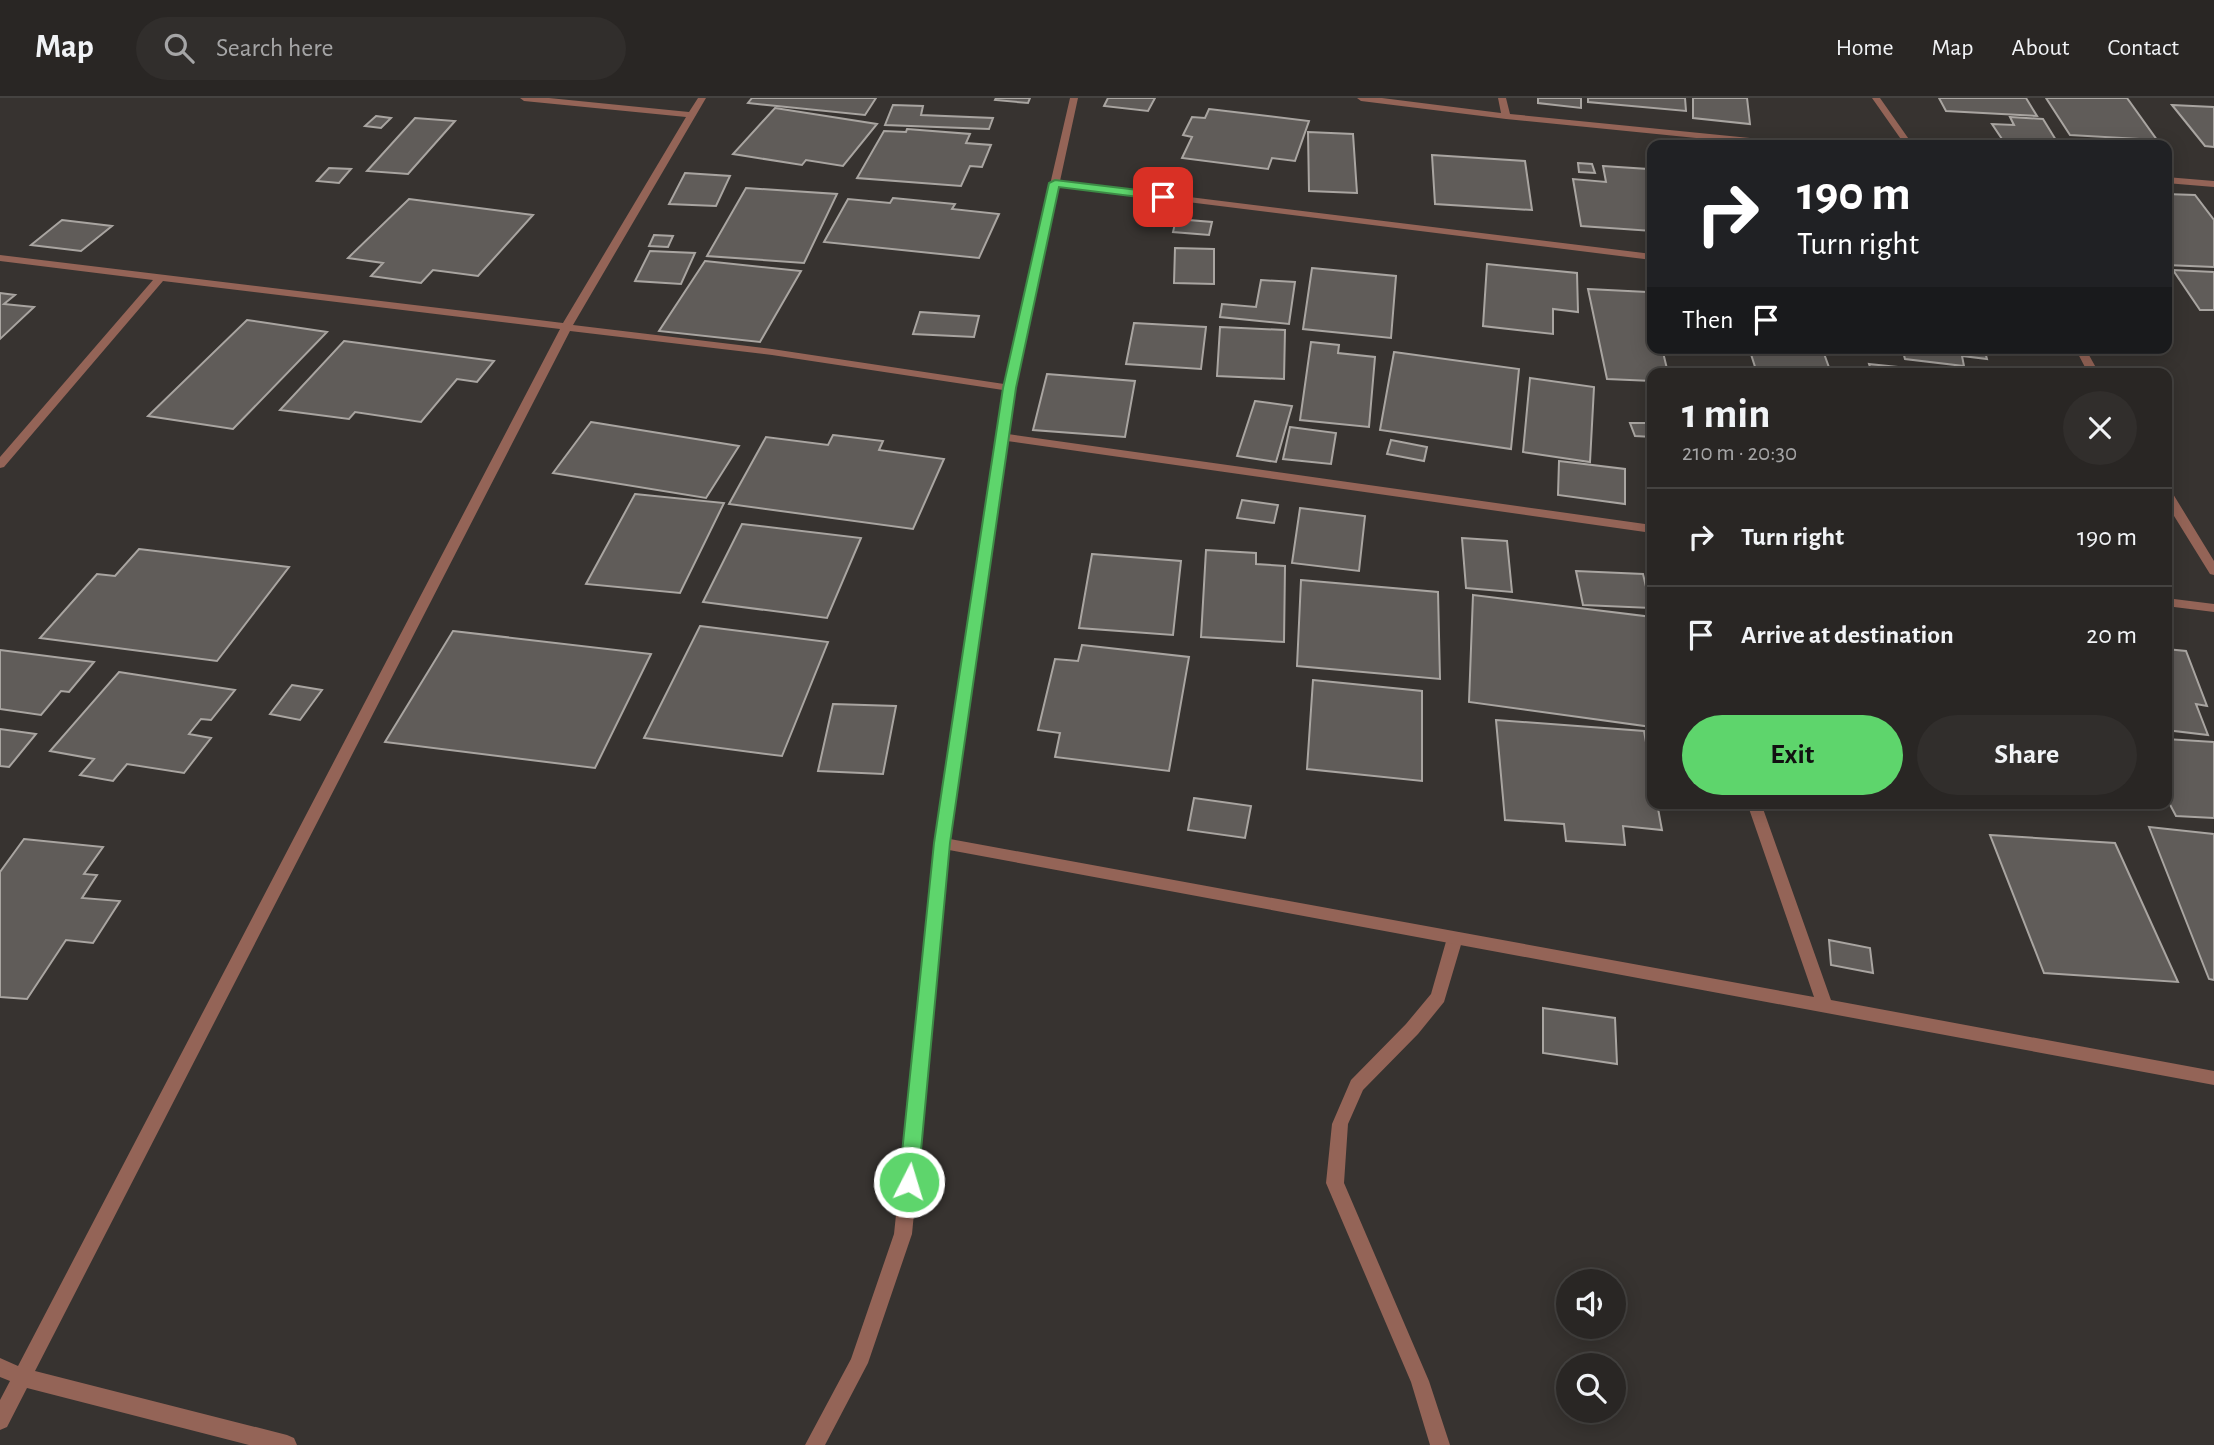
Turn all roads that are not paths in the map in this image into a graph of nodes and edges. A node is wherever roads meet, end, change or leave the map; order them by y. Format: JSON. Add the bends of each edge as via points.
{"nodes":[{"id":1,"x":524,"y":98,"type":"edge"},
{"id":2,"x":702,"y":98,"type":"edge"},
{"id":3,"x":1074,"y":98,"type":"edge"},
{"id":4,"x":1361,"y":98,"type":"edge"},
{"id":5,"x":1502,"y":98,"type":"edge"},
{"id":6,"x":1876,"y":98,"type":"edge"},
{"id":7,"x":690,"y":115,"type":"junction"},
{"id":8,"x":1506,"y":117,"type":"junction"},
{"id":9,"x":1739,"y":140,"type":"edge"},
{"id":10,"x":1905,"y":140,"type":"edge"},
{"id":11,"x":2172,"y":180,"type":"edge"},
{"id":12,"x":1055,"y":183,"type":"junction"},
{"id":13,"x":2214,"y":184,"type":"edge"},
{"id":14,"x":1647,"y":256,"type":"edge"},
{"id":15,"x":0,"y":258,"type":"edge"},
{"id":16,"x":161,"y":277,"type":"junction"},
{"id":17,"x":567,"y":326,"type":"junction"},
{"id":18,"x":1009,"y":388,"type":"junction"},
{"id":19,"x":1002,"y":437,"type":"junction"},
{"id":20,"x":0,"y":464,"type":"edge"},
{"id":21,"x":2172,"y":502,"type":"edge"},
{"id":22,"x":1647,"y":528,"type":"edge"},
{"id":23,"x":2214,"y":571,"type":"edge"},
{"id":24,"x":2172,"y":603,"type":"edge"},
{"id":25,"x":2214,"y":608,"type":"edge"},
{"id":26,"x":1756,"y":809,"type":"edge"},
{"id":27,"x":942,"y":843,"type":"junction"},
{"id":28,"x":1455,"y":938,"type":"junction"},
{"id":29,"x":1825,"y":1006,"type":"junction"},
{"id":30,"x":2214,"y":1078,"type":"edge"},
{"id":31,"x":0,"y":1367,"type":"edge"},
{"id":32,"x":22,"y":1377,"type":"junction"},
{"id":33,"x":0,"y":1420,"type":"edge"},
{"id":34,"x":287,"y":1445,"type":"edge"},
{"id":35,"x":815,"y":1445,"type":"edge"},
{"id":36,"x":1440,"y":1445,"type":"edge"}],
"edges":[{"from":1,"to":7,"type":"street"},
{"from":2,"to":7,"type":"street"},
{"from":3,"to":12,"type":"street"},
{"from":4,"to":8,"type":"street"},
{"from":5,"to":8,"type":"street"},
{"from":6,"to":10,"type":"street"},
{"from":7,"to":17,"type":"street"},
{"from":8,"to":9,"type":"street"},
{"from":11,"to":13,"type":"street"},
{"from":12,"to":14,"type":"street"},
{"from":12,"to":18,"type":"street"},
{"from":15,"to":16,"type":"street"},
{"from":16,"to":17,"type":"street"},
{"from":16,"to":20,"type":"street"},
{"from":17,"to":18,"type":"street"},
{"from":17,"to":32,"type":"street"},
{"from":18,"to":19,"type":"street"},
{"from":19,"to":22,"type":"street"},
{"from":19,"to":27,"type":"street"},
{"from":21,"to":23,"type":"street"},
{"from":24,"to":25,"type":"street"},
{"from":26,"to":29,"type":"street"},
{"from":27,"to":28,"type":"street"},
{"from":27,"to":35,"type":"street","via":[[903,1234],[859,1363]]},
{"from":28,"to":29,"type":"street"},
{"from":28,"to":36,"type":"street","via":[[1438,997],[1357,1085],[1340,1124],[1335,1183],[1420,1381]]},
{"from":29,"to":30,"type":"street"},
{"from":31,"to":32,"type":"street"},
{"from":32,"to":33,"type":"street"},
{"from":32,"to":34,"type":"street"}]}
